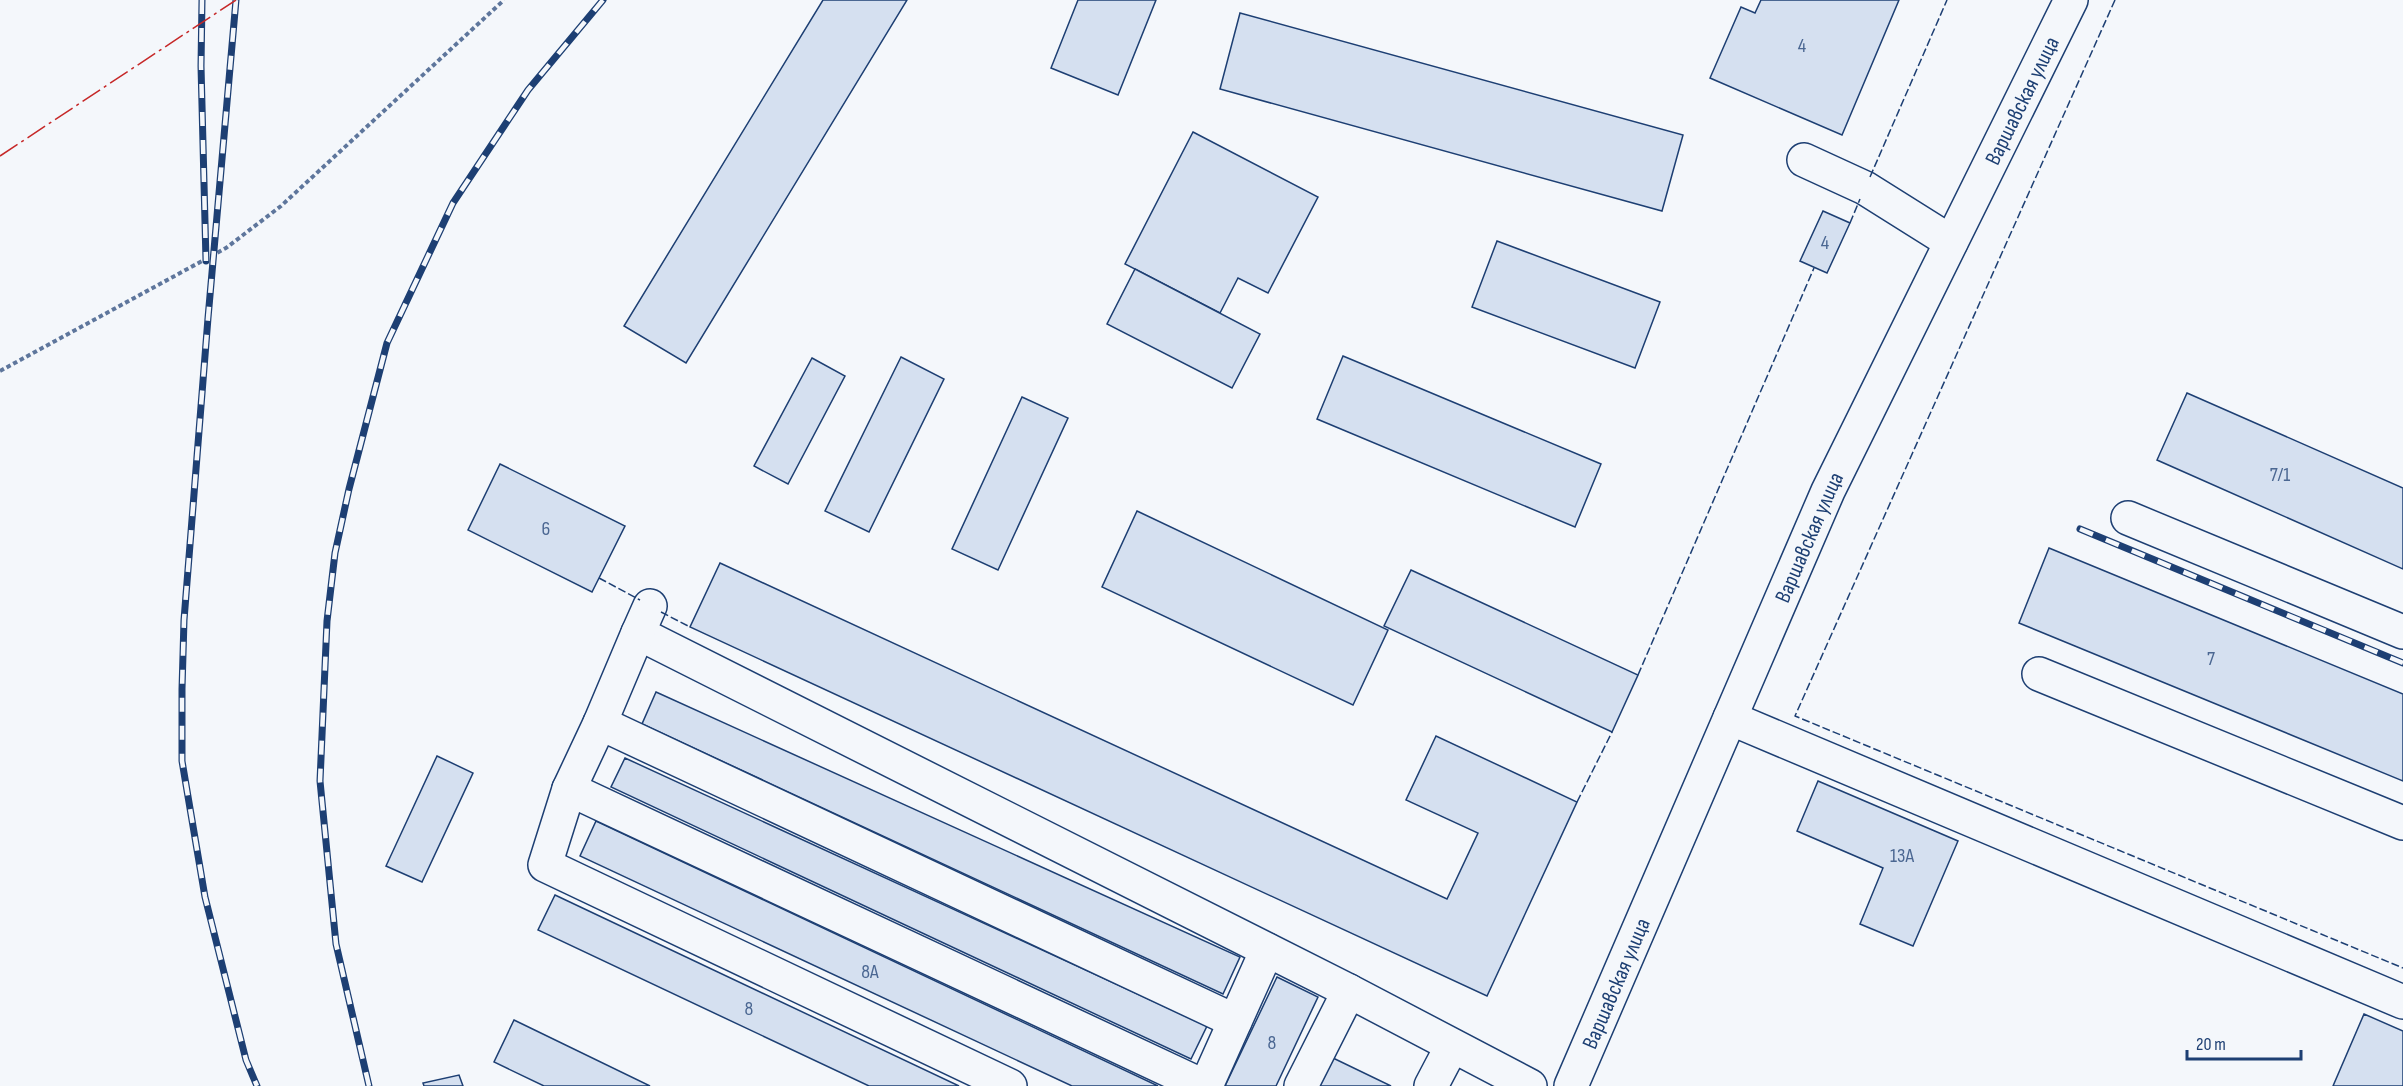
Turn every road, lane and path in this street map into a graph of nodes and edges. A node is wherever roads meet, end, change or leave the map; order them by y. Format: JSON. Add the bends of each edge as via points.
{"nodes":[{"id":1,"x":504,"y":0,"type":"edge"},
{"id":2,"x":2072,"y":0,"type":"edge"},
{"id":3,"x":1804,"y":160,"type":"dead end"},
{"id":4,"x":1952,"y":242,"type":"junction"},
{"id":5,"x":0,"y":371,"type":"edge"},
{"id":6,"x":2128,"y":518,"type":"dead end"},
{"id":7,"x":2403,"y":632,"type":"edge"},
{"id":8,"x":2039,"y":674,"type":"dead end"},
{"id":9,"x":1730,"y":718,"type":"junction"},
{"id":10,"x":600,"y":723,"type":"junction"},
{"id":11,"x":568,"y":789,"type":"junction"},
{"id":12,"x":2403,"y":823,"type":"edge"},
{"id":13,"x":1267,"y":950,"type":"junction"},
{"id":14,"x":1349,"y":991,"type":"junction"},
{"id":15,"x":2403,"y":1002,"type":"edge"},
{"id":16,"x":1235,"y":1021,"type":"junction"},
{"id":17,"x":1452,"y":1046,"type":"junction"},
{"id":18,"x":1010,"y":1086,"type":"edge"},
{"id":19,"x":1205,"y":1086,"type":"edge"},
{"id":20,"x":1301,"y":1086,"type":"edge"},
{"id":21,"x":1431,"y":1086,"type":"edge"},
{"id":22,"x":1530,"y":1086,"type":"edge"},
{"id":23,"x":1571,"y":1086,"type":"edge"}],
"edges":[{"from":1,"to":5,"type":"path","via":[[281,206],[226,248]]},
{"from":2,"to":4,"type":"street","name":"Варшавская улица"},
{"from":3,"to":4,"type":"street","via":[[1865,188]]},
{"from":4,"to":9,"type":"street","name":"Варшавская улица","via":[[1828,490]]},
{"from":6,"to":7,"type":"street"},
{"from":8,"to":12,"type":"street"},
{"from":9,"to":15,"type":"street"},
{"from":9,"to":23,"type":"street","name":"Варшавская улица"},
{"from":10,"to":11,"type":"street"},
{"from":10,"to":13,"type":"street","via":[[644,620]]},
{"from":10,"to":16,"type":"street"},
{"from":11,"to":18,"type":"street","via":[[545,865]]},
{"from":11,"to":19,"type":"street"},
{"from":13,"to":14,"type":"street"},
{"from":13,"to":16,"type":"street"},
{"from":14,"to":17,"type":"street"},
{"from":14,"to":20,"type":"street"},
{"from":16,"to":19,"type":"street"},
{"from":17,"to":21,"type":"street"},
{"from":17,"to":22,"type":"street"}]}
